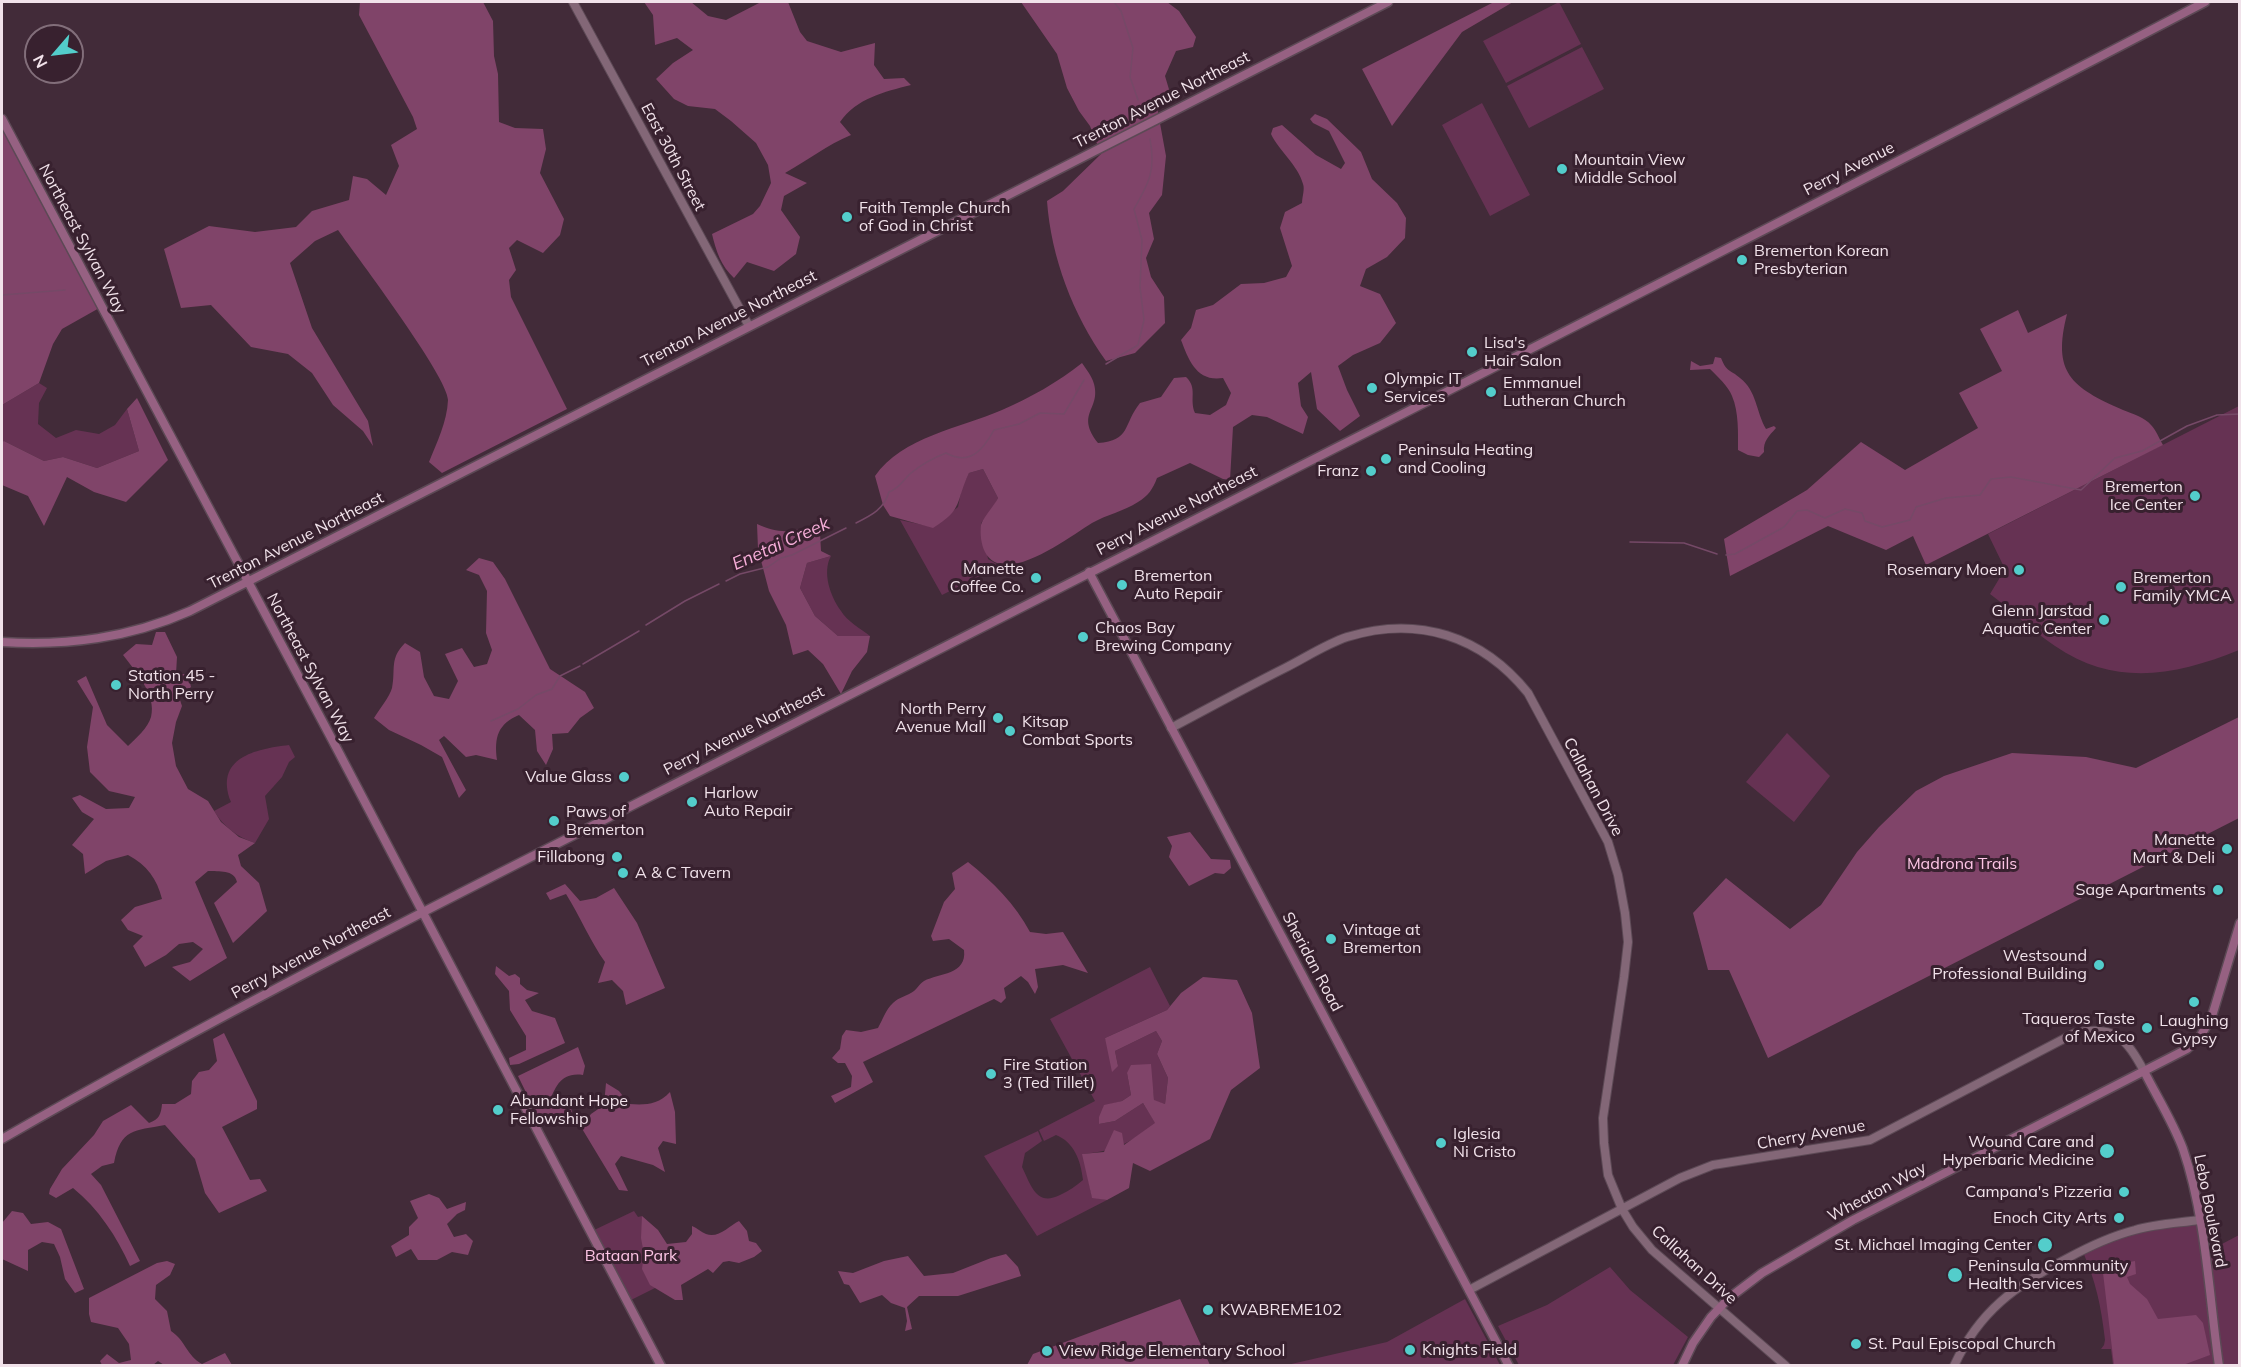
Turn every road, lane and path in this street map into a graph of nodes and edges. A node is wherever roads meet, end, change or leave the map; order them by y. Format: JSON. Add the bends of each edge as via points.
{"nodes":[{"id":1,"x":573,"y":2,"type":"edge"},
{"id":2,"x":1388,"y":2,"type":"edge"},
{"id":3,"x":2205,"y":2,"type":"edge"},
{"id":4,"x":2,"y":120,"type":"edge"},
{"id":5,"x":749,"y":326,"type":"junction"},
{"id":6,"x":1505,"y":360,"type":"joint"},
{"id":7,"x":1089,"y":572,"type":"junction"},
{"id":8,"x":248,"y":583,"type":"junction"},
{"id":9,"x":2,"y":642,"type":"edge"},
{"id":10,"x":1171,"y":728,"type":"junction"},
{"id":11,"x":422,"y":912,"type":"junction"},
{"id":12,"x":2240,"y":923,"type":"edge"},
{"id":13,"x":2144,"y":1071,"type":"junction"},
{"id":14,"x":2,"y":1139,"type":"edge"},
{"id":15,"x":1622,"y":1209,"type":"junction"},
{"id":16,"x":2199,"y":1220,"type":"junction"},
{"id":17,"x":1469,"y":1290,"type":"junction"},
{"id":18,"x":1720,"y":1307,"type":"junction"},
{"id":19,"x":661,"y":1365,"type":"edge"},
{"id":20,"x":1509,"y":1365,"type":"edge"},
{"id":21,"x":1683,"y":1365,"type":"edge"},
{"id":22,"x":1786,"y":1365,"type":"edge"},
{"id":23,"x":1954,"y":1365,"type":"edge"},
{"id":24,"x":2219,"y":1365,"type":"edge"}],
"edges":[{"from":1,"to":5,"type":"street","name":"East 30th Street"},
{"from":2,"to":5,"type":"main road","name":"Trenton Avenue Northeast"},
{"from":3,"to":6,"type":"main road","name":"Perry Avenue"},
{"from":4,"to":8,"type":"main road","name":"Northeast Sylvan Way"},
{"from":5,"to":8,"type":"main road","name":"Trenton Avenue Northeast"},
{"from":6,"to":7,"type":"main road","name":"Perry Avenue Northeast"},
{"from":7,"to":10,"type":"main road","name":"Sheridan Road"},
{"from":7,"to":11,"type":"main road","name":"Perry Avenue Northeast"},
{"from":8,"to":9,"type":"main road","name":"Trenton Avenue Northeast","via":[[167,621],[118,635],[75,642]]},
{"from":8,"to":11,"type":"main road","name":"Northeast Sylvan Way"},
{"from":10,"to":15,"type":"street","name":"Callahan Drive","via":[[1346,638],[1390,629],[1426,630],[1462,640],[1490,655],[1511,673],[1528,693],[1608,842],[1618,875],[1628,943],[1603,1118],[1608,1175]]},
{"from":10,"to":17,"type":"main road","name":"Sheridan Road"},
{"from":11,"to":14,"type":"main road","name":"Perry Avenue Northeast","via":[[134,1063]]},
{"from":11,"to":19,"type":"main road","name":"Northeast Sylvan Way"},
{"from":12,"to":13,"type":"main road","name":"Wheaton Way","via":[[2206,1029],[2187,1049]]},
{"from":13,"to":15,"type":"street","name":"Cherry Avenue","via":[[2132,1048],[2119,1036],[2091,1029],[2075,1033],[1870,1140],[1711,1166]]},
{"from":13,"to":16,"type":"main road","name":"Lebo Boulevard","via":[[2183,1149]]},
{"from":13,"to":18,"type":"main road","name":"Wheaton Way","via":[[1852,1220],[1762,1273]]},
{"from":15,"to":17,"type":"street","name":"Cherry Avenue"},
{"from":15,"to":18,"type":"street","name":"Callahan Drive","via":[[1652,1250]]},
{"from":16,"to":23,"type":"street","via":[[2113,1236],[2031,1277],[2007,1294],[1982,1320]]},
{"from":16,"to":24,"type":"main road","name":"Lebo Boulevard"},
{"from":17,"to":20,"type":"main road","name":"Sheridan Road"},
{"from":18,"to":21,"type":"main road","name":"Wheaton Way","via":[[1693,1342]]},
{"from":18,"to":22,"type":"street","name":"Callahan Drive"}]}
